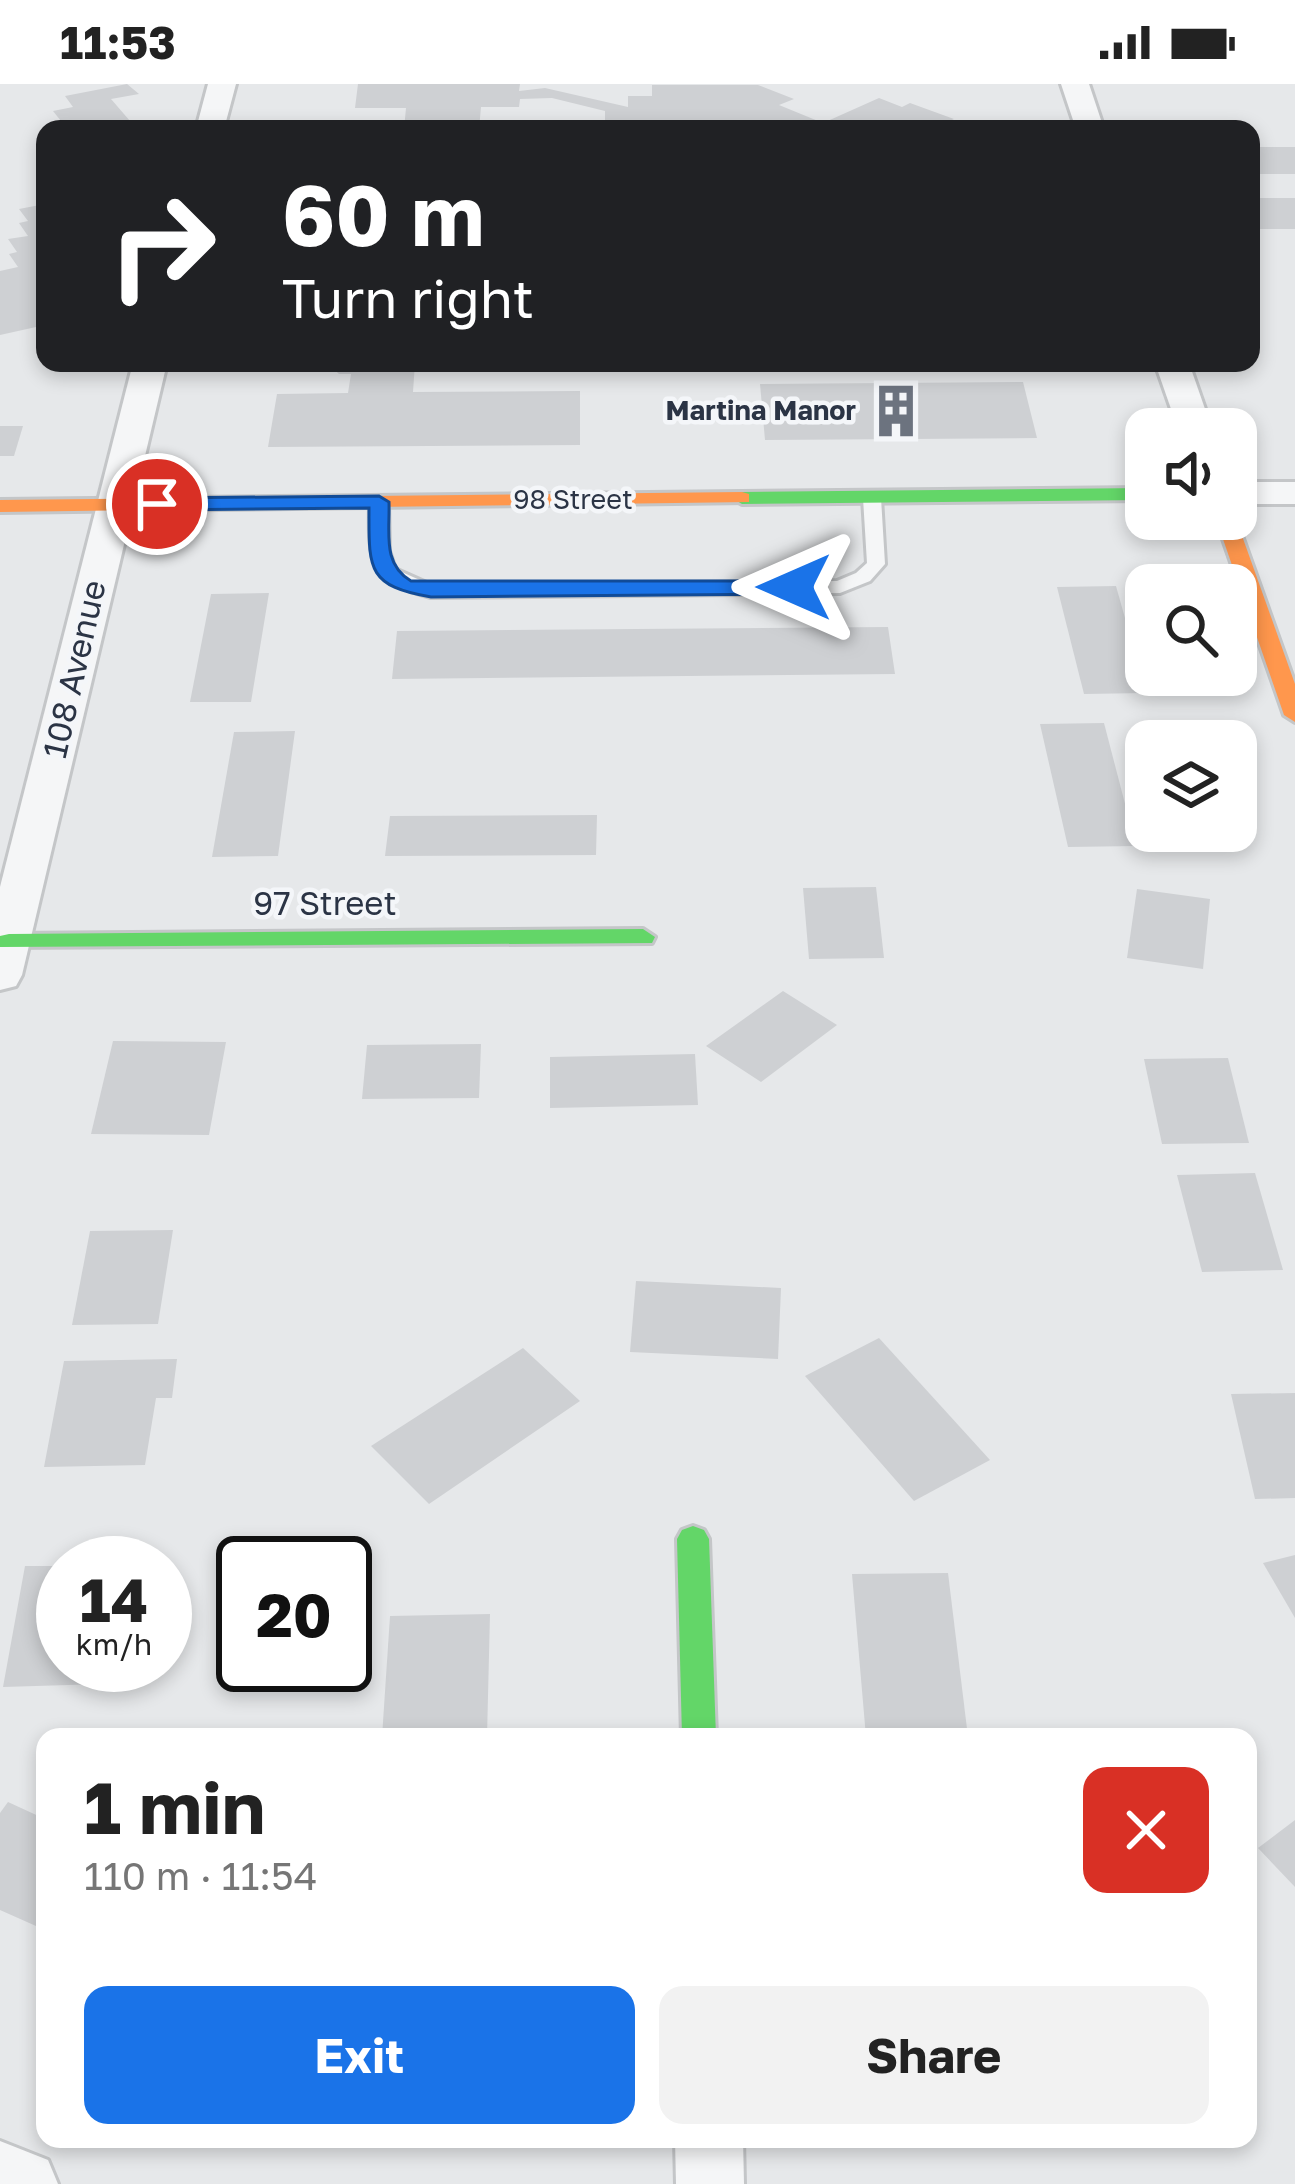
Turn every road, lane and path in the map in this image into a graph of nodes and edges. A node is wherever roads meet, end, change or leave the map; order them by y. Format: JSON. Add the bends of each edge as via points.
{"nodes":[{"id":1,"x":222,"y":84,"type":"edge"},
{"id":2,"x":1075,"y":84,"type":"edge"},
{"id":3,"x":212,"y":120,"type":"edge"},
{"id":4,"x":1087,"y":120,"type":"edge"},
{"id":5,"x":147,"y":372,"type":"edge"},
{"id":6,"x":1175,"y":372,"type":"edge"},
{"id":7,"x":1188,"y":408,"type":"edge"},
{"id":8,"x":1295,"y":493,"type":"edge"},
{"id":9,"x":1125,"y":494,"type":"edge"},
{"id":10,"x":1257,"y":494,"type":"edge"},
{"id":11,"x":872,"y":498,"type":"junction"},
{"id":12,"x":379,"y":502,"type":"junction"},
{"id":13,"x":113,"y":505,"type":"junction"},
{"id":14,"x":0,"y":506,"type":"edge"},
{"id":15,"x":1233,"y":540,"type":"edge"},
{"id":16,"x":1295,"y":715,"type":"edge"},
{"id":17,"x":643,"y":937,"type":"dead end"},
{"id":18,"x":4,"y":958,"type":"edge"},
{"id":19,"x":693,"y":1539,"type":"dead end"},
{"id":20,"x":699,"y":1728,"type":"edge"},
{"id":21,"x":709,"y":2148,"type":"edge"},
{"id":22,"x":0,"y":2174,"type":"edge"},
{"id":23,"x":25,"y":2184,"type":"edge"},
{"id":24,"x":710,"y":2184,"type":"edge"}],
"edges":[{"from":1,"to":3,"type":"street"},
{"from":2,"to":4,"type":"street"},
{"from":5,"to":13,"type":"street","name":"108 Avenue"},
{"from":6,"to":7,"type":"street"},
{"from":8,"to":10,"type":"street"},
{"from":9,"to":11,"type":"street","name":"98 Street"},
{"from":11,"to":12,"type":"street","name":"98 Street"},
{"from":11,"to":12,"type":"lane","via":[[876,564],[840,587],[477,590],[405,586],[386,575]]},
{"from":12,"to":13,"type":"street","name":"98 Street"},
{"from":13,"to":14,"type":"street","name":"98 Street"},
{"from":13,"to":18,"type":"street","name":"108 Avenue"},
{"from":15,"to":16,"type":"street"},
{"from":17,"to":18,"type":"street","name":"97 Street"},
{"from":19,"to":20,"type":"street"},
{"from":21,"to":24,"type":"street"},
{"from":22,"to":23,"type":"street"}]}
